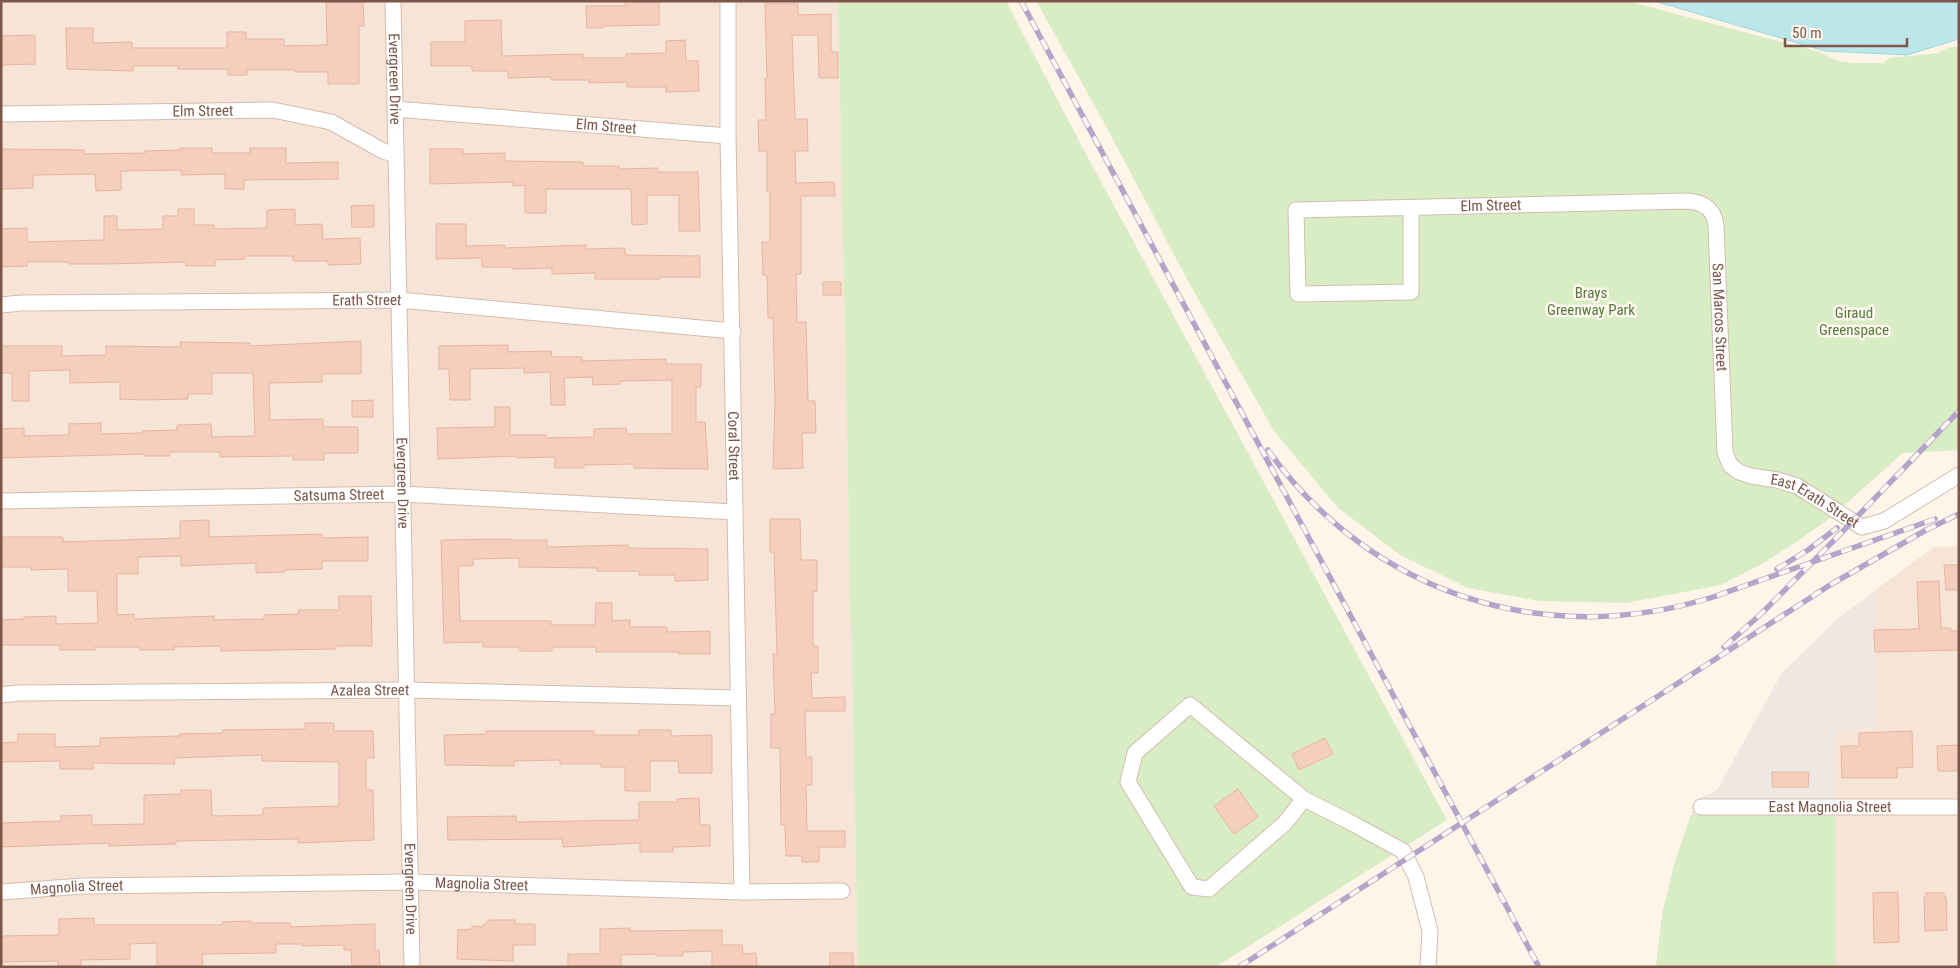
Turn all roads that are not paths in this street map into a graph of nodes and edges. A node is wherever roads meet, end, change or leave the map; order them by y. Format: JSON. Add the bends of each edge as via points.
{"nodes":[{"id":1,"x":393,"y":1,"type":"edge"},
{"id":2,"x":728,"y":1,"type":"edge"},
{"id":3,"x":395,"y":109,"type":"junction"},
{"id":4,"x":1,"y":114,"type":"edge"},
{"id":5,"x":728,"y":136,"type":"junction"},
{"id":6,"x":396,"y":155,"type":"junction"},
{"id":7,"x":1687,"y":201,"type":"joint"},
{"id":8,"x":1411,"y":208,"type":"junction"},
{"id":9,"x":398,"y":300,"type":"junction"},
{"id":10,"x":1,"y":305,"type":"edge"},
{"id":11,"x":733,"y":331,"type":"junction"},
{"id":12,"x":1725,"y":452,"type":"joint"},
{"id":13,"x":1959,"y":475,"type":"edge"},
{"id":14,"x":402,"y":494,"type":"junction"},
{"id":15,"x":1,"y":501,"type":"edge"},
{"id":16,"x":735,"y":512,"type":"junction"},
{"id":17,"x":406,"y":690,"type":"junction"},
{"id":18,"x":1,"y":695,"type":"edge"},
{"id":19,"x":738,"y":698,"type":"junction"},
{"id":20,"x":1304,"y":798,"type":"junction"},
{"id":21,"x":1701,"y":807,"type":"dead end"},
{"id":22,"x":1959,"y":807,"type":"edge"},
{"id":23,"x":410,"y":882,"type":"junction"},
{"id":24,"x":842,"y":891,"type":"dead end"},
{"id":25,"x":1,"y":892,"type":"edge"},
{"id":26,"x":742,"y":892,"type":"junction"},
{"id":27,"x":412,"y":967,"type":"edge"},
{"id":28,"x":1428,"y":967,"type":"edge"}],
"edges":[{"from":1,"to":3,"type":"street","name":"Evergreen Drive"},
{"from":2,"to":5,"type":"street","name":"Coral Street"},
{"from":3,"to":5,"type":"street","name":"Elm Street"},
{"from":3,"to":6,"type":"street","name":"Evergreen Drive"},
{"from":4,"to":6,"type":"street","name":"Elm Street","via":[[273,110],[331,122]]},
{"from":5,"to":11,"type":"street","name":"Coral Street"},
{"from":6,"to":9,"type":"street","name":"Evergreen Drive"},
{"from":7,"to":8,"type":"street","name":"Elm Street"},
{"from":7,"to":12,"type":"street","name":"San Marcos Street","via":[[1710,209],[1716,226]]},
{"from":8,"to":8,"type":"street","name":"Elm Street","via":[[1296,210],[1298,294],[1411,292]]},
{"from":9,"to":10,"type":"street","name":"Erath Street"},
{"from":9,"to":11,"type":"street","name":"Erath Street"},
{"from":9,"to":14,"type":"street","name":"Evergreen Drive"},
{"from":11,"to":16,"type":"street","name":"Coral Street"},
{"from":12,"to":13,"type":"street","name":"East Erath Street","via":[[1730,465],[1739,472],[1797,486],[1862,526],[1884,521]]},
{"from":14,"to":15,"type":"street","name":"Satsuma Street"},
{"from":14,"to":16,"type":"street","name":"Satsuma Street"},
{"from":14,"to":17,"type":"street","name":"Evergreen Drive"},
{"from":16,"to":19,"type":"street","name":"Coral Street"},
{"from":17,"to":18,"type":"street","name":"Azalea Street"},
{"from":17,"to":19,"type":"street","name":"Azalea Street"},
{"from":17,"to":23,"type":"street","name":"Evergreen Drive"},
{"from":19,"to":26,"type":"street","name":"Coral Street"},
{"from":20,"to":20,"type":"street","via":[[1190,705],[1135,753],[1128,782],[1192,888],[1209,889],[1285,823]]},
{"from":20,"to":28,"type":"street","via":[[1403,851],[1416,877],[1430,931]]},
{"from":21,"to":22,"type":"street","name":"East Magnolia Street"},
{"from":23,"to":25,"type":"street","name":"Magnolia Street","via":[[83,886]]},
{"from":23,"to":26,"type":"street","name":"Magnolia Street"},
{"from":23,"to":27,"type":"street","name":"Evergreen Drive"},
{"from":24,"to":26,"type":"street","name":"Magnolia Street"}]}
